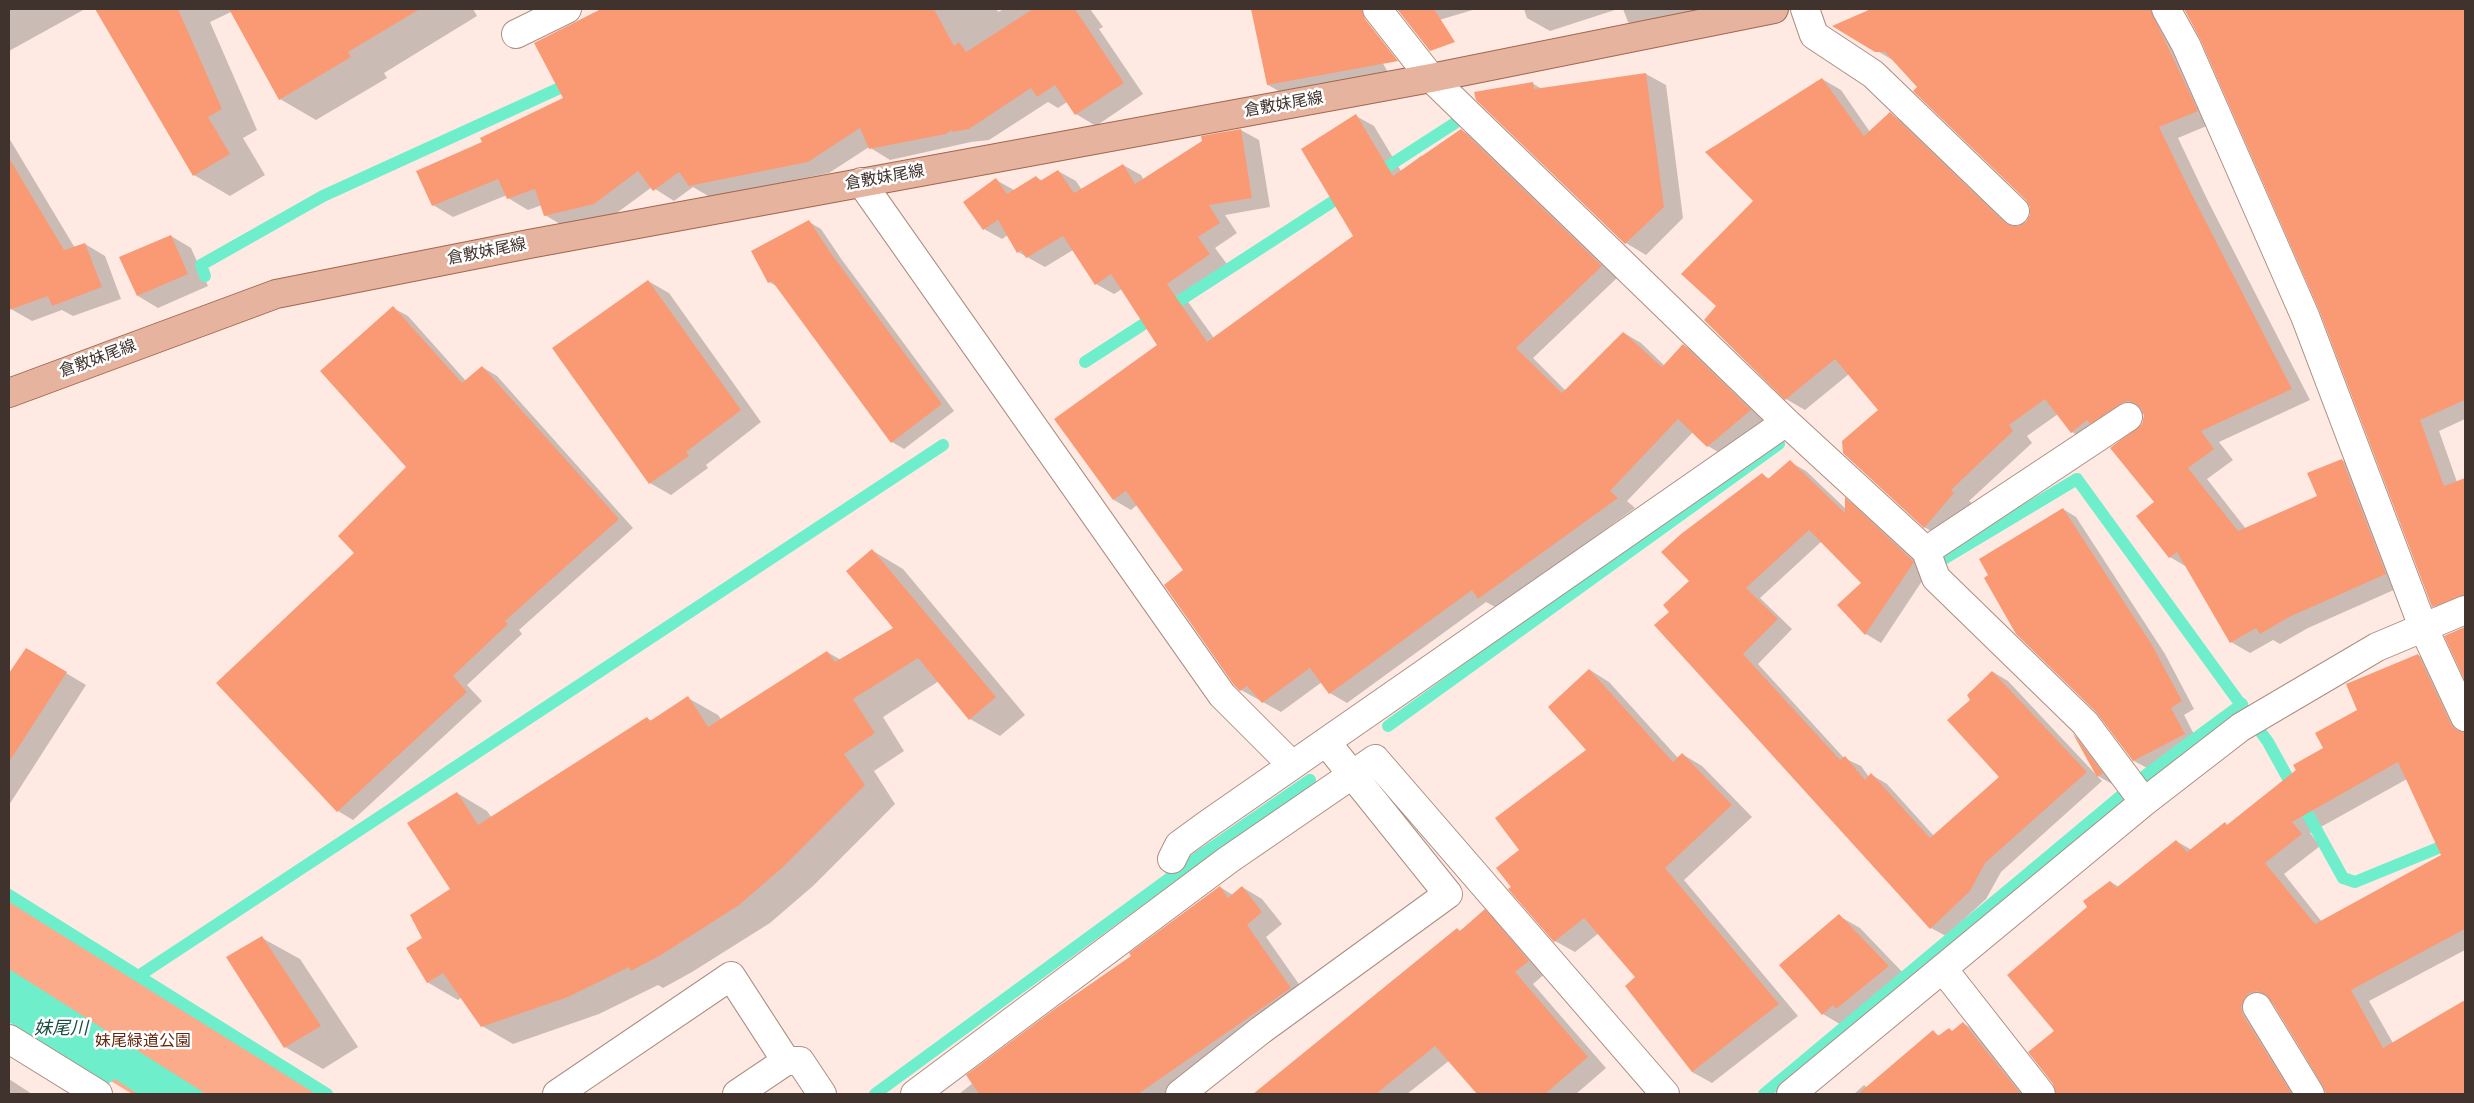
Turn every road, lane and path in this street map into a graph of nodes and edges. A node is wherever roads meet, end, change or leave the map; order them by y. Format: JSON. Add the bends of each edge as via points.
{"nodes":[{"id":1,"x":567,"y":9,"type":"edge"},
{"id":2,"x":1377,"y":9,"type":"edge"},
{"id":3,"x":1774,"y":9,"type":"edge"},
{"id":4,"x":1805,"y":9,"type":"edge"},
{"id":5,"x":2166,"y":9,"type":"edge"},
{"id":6,"x":516,"y":34,"type":"dead end"},
{"id":7,"x":1431,"y":78,"type":"junction"},
{"id":8,"x":861,"y":182,"type":"junction"},
{"id":9,"x":2015,"y":211,"type":"dead end"},
{"id":10,"x":9,"y":392,"type":"edge"},
{"id":11,"x":2128,"y":417,"type":"dead end"},
{"id":12,"x":1786,"y":422,"type":"junction"},
{"id":13,"x":1926,"y":551,"type":"junction"},
{"id":14,"x":2465,"y":610,"type":"edge"},
{"id":15,"x":2423,"y":627,"type":"junction"},
{"id":16,"x":2465,"y":717,"type":"edge"},
{"id":17,"x":1350,"y":725,"type":"junction"},
{"id":18,"x":1326,"y":742,"type":"junction"},
{"id":19,"x":1375,"y":759,"type":"junction"},
{"id":20,"x":1292,"y":765,"type":"junction"},
{"id":21,"x":1351,"y":776,"type":"junction"},
{"id":22,"x":2135,"y":790,"type":"junction"},
{"id":23,"x":1217,"y":844,"type":"junction"},
{"id":24,"x":1172,"y":859,"type":"dead end"},
{"id":25,"x":1943,"y":969,"type":"junction"},
{"id":26,"x":2257,"y":1007,"type":"dead end"},
{"id":27,"x":9,"y":1039,"type":"edge"},
{"id":28,"x":786,"y":1061,"type":"junction"},
{"id":29,"x":67,"y":1086,"type":"edge"},
{"id":30,"x":98,"y":1094,"type":"edge"},
{"id":31,"x":557,"y":1094,"type":"edge"},
{"id":32,"x":737,"y":1094,"type":"edge"},
{"id":33,"x":822,"y":1094,"type":"edge"},
{"id":34,"x":915,"y":1094,"type":"edge"},
{"id":35,"x":1180,"y":1094,"type":"edge"},
{"id":36,"x":1665,"y":1094,"type":"edge"},
{"id":37,"x":1791,"y":1094,"type":"edge"},
{"id":38,"x":2040,"y":1094,"type":"edge"},
{"id":39,"x":2310,"y":1094,"type":"edge"}],
"edges":[{"from":1,"to":6,"type":"street"},
{"from":2,"to":7,"type":"street"},
{"from":3,"to":7,"type":"main road","name":"倉敷妹尾線"},
{"from":4,"to":9,"type":"street","via":[[1814,35],[1873,74]]},
{"from":5,"to":15,"type":"street","via":[[2186,45],[2305,316]]},
{"from":7,"to":8,"type":"main road","name":"倉敷妹尾線"},
{"from":7,"to":12,"type":"street"},
{"from":8,"to":10,"type":"main road","name":"倉敷妹尾線","via":[[276,294]]},
{"from":8,"to":20,"type":"street","via":[[1222,695]]},
{"from":11,"to":13,"type":"street"},
{"from":12,"to":13,"type":"street"},
{"from":12,"to":17,"type":"street"},
{"from":13,"to":22,"type":"street","via":[[1936,578],[2084,723]]},
{"from":14,"to":15,"type":"street"},
{"from":15,"to":16,"type":"street"},
{"from":15,"to":22,"type":"street","via":[[2377,647]]},
{"from":17,"to":18,"type":"street"},
{"from":17,"to":19,"type":"street"},
{"from":18,"to":20,"type":"street"},
{"from":18,"to":21,"type":"street"},
{"from":19,"to":21,"type":"street"},
{"from":19,"to":36,"type":"street"},
{"from":20,"to":23,"type":"street"},
{"from":21,"to":23,"type":"street"},
{"from":21,"to":35,"type":"street","via":[[1448,894],[1261,1030]]},
{"from":22,"to":25,"type":"street"},
{"from":23,"to":24,"type":"street","via":[[1179,845]]},
{"from":23,"to":34,"type":"street"},
{"from":25,"to":37,"type":"street"},
{"from":25,"to":38,"type":"street"},
{"from":26,"to":39,"type":"street"},
{"from":27,"to":29,"type":"street"},
{"from":28,"to":31,"type":"street","via":[[731,976]]},
{"from":28,"to":32,"type":"street"},
{"from":28,"to":33,"type":"street","via":[[800,1061]]},
{"from":29,"to":30,"type":"street"}]}
